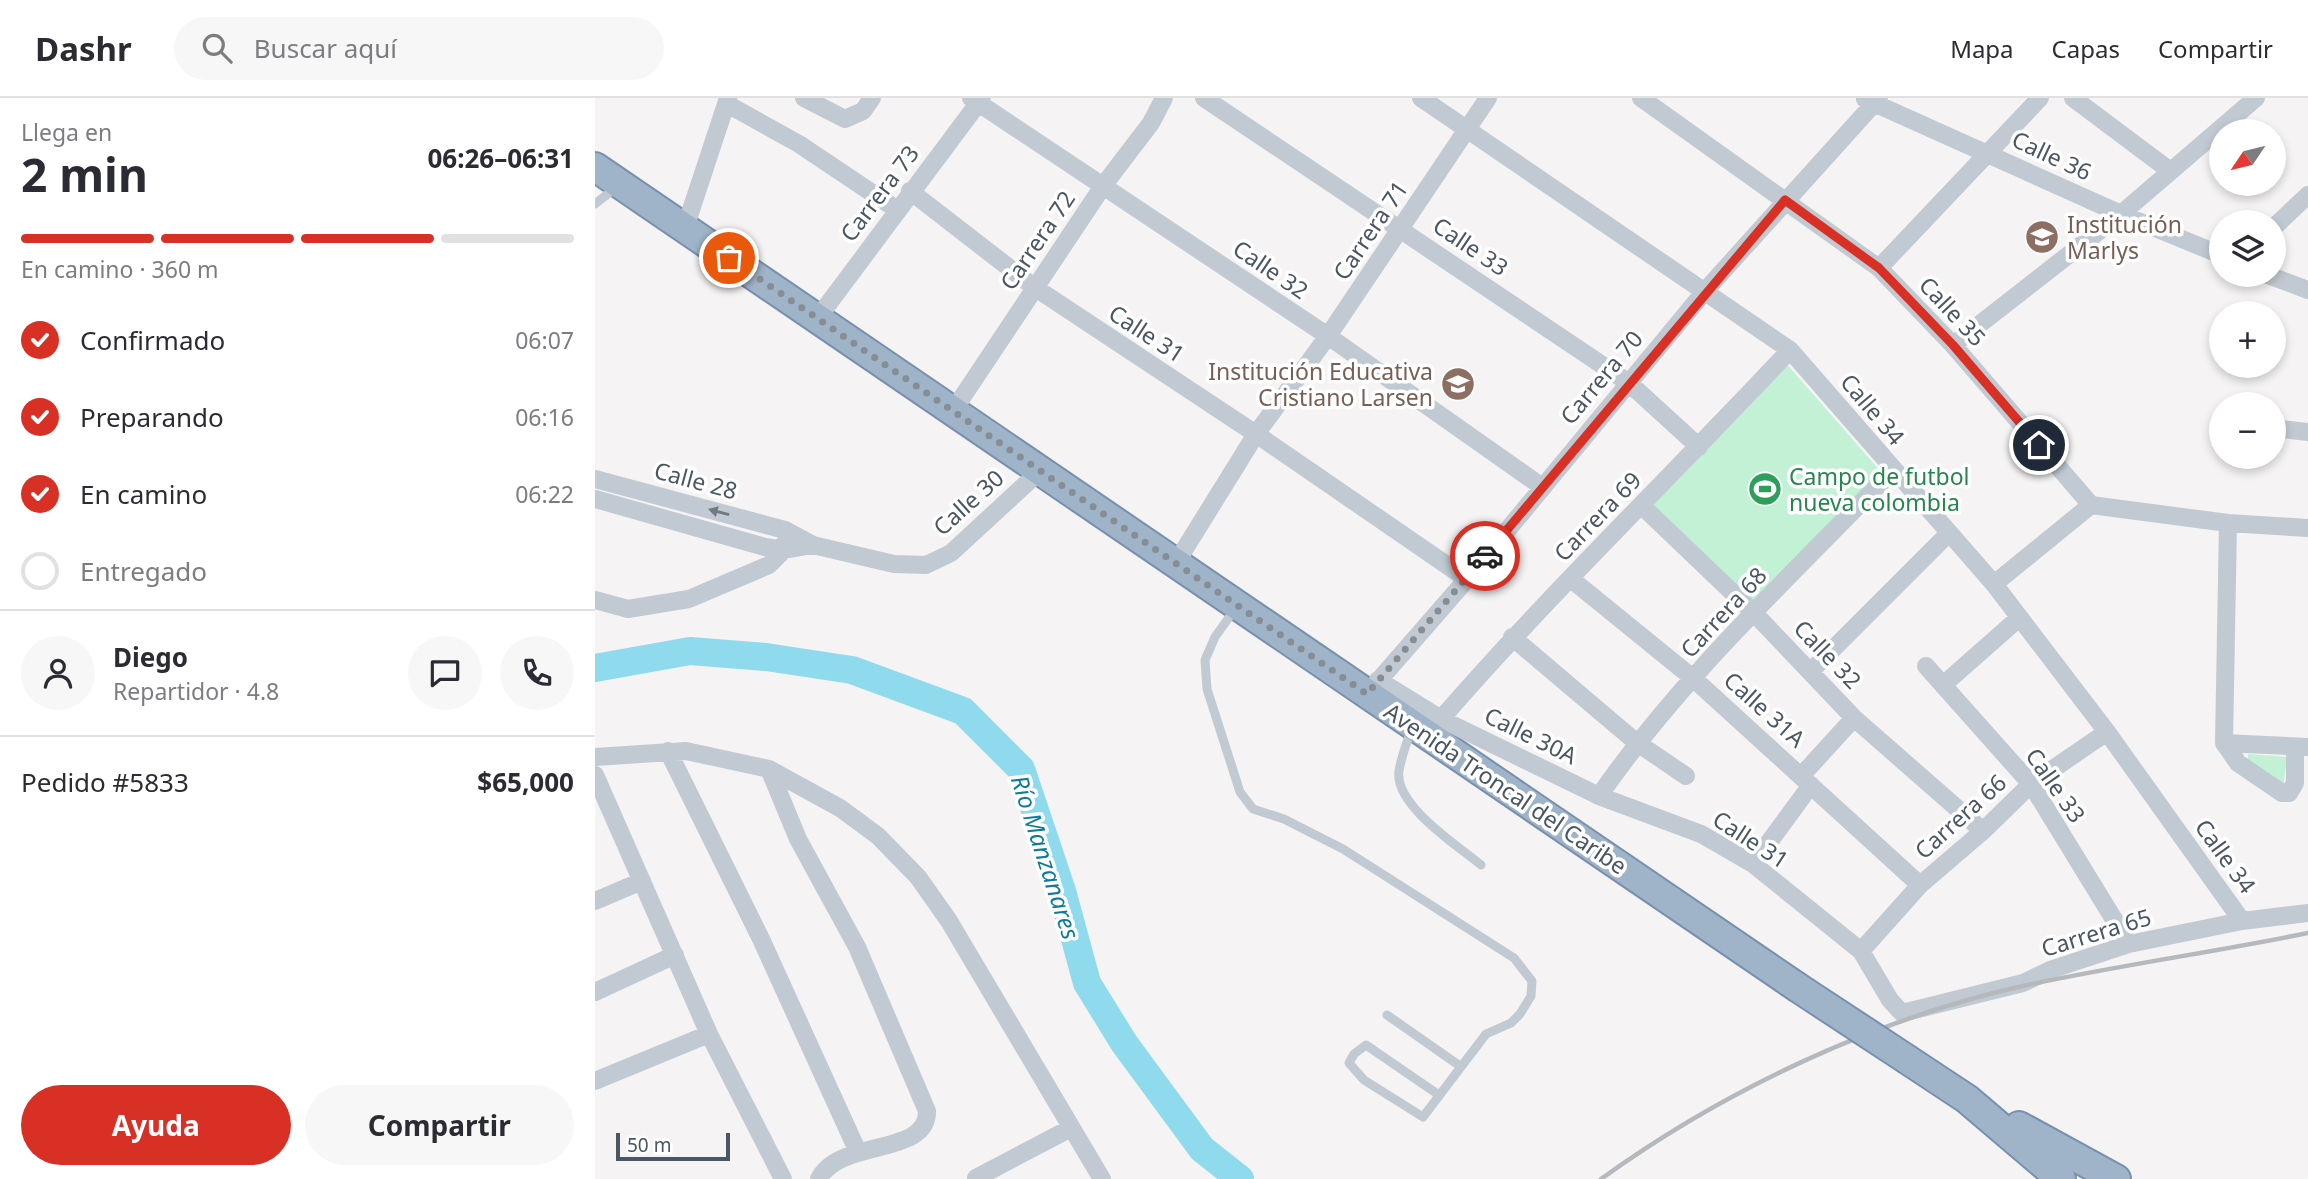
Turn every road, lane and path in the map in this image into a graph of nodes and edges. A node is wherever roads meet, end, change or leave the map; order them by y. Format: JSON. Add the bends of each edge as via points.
{"nodes":[{"id":1,"x":804,"y":98,"type":"edge"},
{"id":2,"x":872,"y":98,"type":"edge"},
{"id":3,"x":1164,"y":98,"type":"edge"},
{"id":4,"x":1204,"y":98,"type":"edge"},
{"id":5,"x":1421,"y":98,"type":"edge"},
{"id":6,"x":1488,"y":98,"type":"edge"},
{"id":7,"x":1641,"y":98,"type":"edge"},
{"id":8,"x":2040,"y":98,"type":"edge"},
{"id":9,"x":2073,"y":98,"type":"edge"},
{"id":10,"x":2256,"y":98,"type":"edge"},
{"id":11,"x":977,"y":100,"type":"edge"},
{"id":12,"x":1872,"y":100,"type":"edge"},
{"id":13,"x":728,"y":101,"type":"edge"},
{"id":14,"x":1468,"y":130,"type":"junction"},
{"id":15,"x":1990,"y":154,"type":"junction"},
{"id":16,"x":595,"y":167,"type":"edge"},
{"id":17,"x":2169,"y":170,"type":"junction"},
{"id":18,"x":620,"y":184,"type":"junction"},
{"id":19,"x":1103,"y":186,"type":"junction"},
{"id":20,"x":910,"y":191,"type":"junction"},
{"id":21,"x":2308,"y":195,"type":"edge"},
{"id":22,"x":1785,"y":200,"type":"junction"},
{"id":23,"x":595,"y":204,"type":"edge"},
{"id":24,"x":897,"y":209,"type":"junction"},
{"id":25,"x":2121,"y":214,"type":"junction"},
{"id":26,"x":2286,"y":216,"type":"edge"},
{"id":27,"x":1400,"y":228,"type":"junction"},
{"id":28,"x":685,"y":229,"type":"junction"},
{"id":29,"x":2209,"y":250,"type":"edge"},
{"id":30,"x":1879,"y":268,"type":"junction"},
{"id":31,"x":2286,"y":282,"type":"edge"},
{"id":32,"x":1034,"y":287,"type":"junction"},
{"id":33,"x":2307,"y":290,"type":"edge"},
{"id":34,"x":1705,"y":292,"type":"junction"},
{"id":35,"x":817,"y":318,"type":"junction"},
{"id":36,"x":1328,"y":336,"type":"junction"},
{"id":37,"x":1953,"y":345,"type":"junction"},
{"id":38,"x":1790,"y":350,"type":"junction"},
{"id":39,"x":1629,"y":383,"type":"junction"},
{"id":40,"x":953,"y":411,"type":"junction"},
{"id":41,"x":2286,"y":429,"type":"edge"},
{"id":42,"x":2308,"y":432,"type":"edge"},
{"id":43,"x":1257,"y":434,"type":"junction"},
{"id":44,"x":1699,"y":447,"type":"junction"},
{"id":45,"x":1893,"y":470,"type":"junction"},
{"id":46,"x":1040,"y":471,"type":"junction"},
{"id":47,"x":595,"y":479,"type":"edge"},
{"id":48,"x":1541,"y":486,"type":"junction"},
{"id":49,"x":595,"y":499,"type":"edge"},
{"id":50,"x":1641,"y":505,"type":"junction"},
{"id":51,"x":2091,"y":505,"type":"junction"},
{"id":52,"x":2228,"y":523,"type":"junction"},
{"id":53,"x":2308,"y":528,"type":"edge"},
{"id":54,"x":785,"y":530,"type":"junction"},
{"id":55,"x":1949,"y":533,"type":"junction"},
{"id":56,"x":813,"y":545,"type":"junction"},
{"id":57,"x":784,"y":550,"type":"junction"},
{"id":58,"x":1176,"y":563,"type":"junction"},
{"id":59,"x":926,"y":565,"type":"joint"},
{"id":60,"x":1467,"y":579,"type":"junction"},
{"id":61,"x":1571,"y":579,"type":"junction"},
{"id":62,"x":1994,"y":584,"type":"junction"},
{"id":63,"x":595,"y":600,"type":"edge"},
{"id":64,"x":1237,"y":606,"type":"junction"},
{"id":65,"x":1754,"y":613,"type":"junction"},
{"id":66,"x":2019,"y":618,"type":"junction"},
{"id":67,"x":1512,"y":637,"type":"junction"},
{"id":68,"x":1926,"y":666,"type":"dead end"},
{"id":69,"x":1811,"y":671,"type":"junction"},
{"id":70,"x":1694,"y":679,"type":"junction"},
{"id":71,"x":1943,"y":685,"type":"junction"},
{"id":72,"x":1373,"y":687,"type":"junction"},
{"id":73,"x":1854,"y":718,"type":"junction"},
{"id":74,"x":1441,"y":719,"type":"junction"},
{"id":75,"x":1412,"y":725,"type":"junction"},
{"id":76,"x":2107,"y":732,"type":"junction"},
{"id":77,"x":1636,"y":742,"type":"junction"},
{"id":78,"x":2224,"y":743,"type":"junction"},
{"id":79,"x":2301,"y":748,"type":"edge"},
{"id":80,"x":668,"y":751,"type":"junction"},
{"id":81,"x":595,"y":757,"type":"edge"},
{"id":82,"x":769,"y":769,"type":"junction"},
{"id":83,"x":595,"y":775,"type":"edge"},
{"id":84,"x":1686,"y":776,"type":"dead end"},
{"id":85,"x":1807,"y":780,"type":"junction"},
{"id":86,"x":2031,"y":784,"type":"junction"},
{"id":87,"x":1599,"y":796,"type":"junction"},
{"id":88,"x":603,"y":812,"type":"edge"},
{"id":89,"x":1983,"y":831,"type":"junction"},
{"id":90,"x":1753,"y":864,"type":"junction"},
{"id":91,"x":1481,"y":865,"type":"dead end"},
{"id":92,"x":642,"y":881,"type":"junction"},
{"id":93,"x":1920,"y":885,"type":"junction"},
{"id":94,"x":595,"y":901,"type":"edge"},
{"id":95,"x":2308,"y":913,"type":"edge"},
{"id":96,"x":2242,"y":921,"type":"junction"},
{"id":97,"x":2129,"y":944,"type":"junction"},
{"id":98,"x":1860,"y":951,"type":"junction"},
{"id":99,"x":675,"y":955,"type":"junction"},
{"id":100,"x":595,"y":992,"type":"edge"},
{"id":101,"x":1902,"y":1013,"type":"joint"},
{"id":102,"x":1387,"y":1015,"type":"dead end"},
{"id":103,"x":709,"y":1034,"type":"junction"},
{"id":104,"x":1459,"y":1066,"type":"junction"},
{"id":105,"x":595,"y":1081,"type":"edge"},
{"id":106,"x":1439,"y":1096,"type":"junction"},
{"id":107,"x":1071,"y":1128,"type":"junction"},
{"id":108,"x":858,"y":1152,"type":"junction"},
{"id":109,"x":2067,"y":1167,"type":"edge"},
{"id":110,"x":976,"y":1178,"type":"edge"},
{"id":111,"x":783,"y":1179,"type":"edge"},
{"id":112,"x":819,"y":1179,"type":"edge"},
{"id":113,"x":1103,"y":1179,"type":"edge"},
{"id":114,"x":2116,"y":1179,"type":"edge"},
{"id":115,"x":2140,"y":1179,"type":"edge"}],
"edges":[{"from":1,"to":2,"type":"street","via":[[845,119],[863,111]]},
{"from":3,"to":19,"type":"street","name":"Carrera 72","via":[[1151,123]]},
{"from":4,"to":27,"type":"street","name":"Calle 33"},
{"from":5,"to":14,"type":"street","name":"Calle 34"},
{"from":6,"to":14,"type":"street","name":"Carrera 71"},
{"from":7,"to":22,"type":"street","name":"Calle 35"},
{"from":8,"to":15,"type":"street"},
{"from":9,"to":17,"type":"street"},
{"from":10,"to":17,"type":"street"},
{"from":11,"to":19,"type":"street","name":"Calle 32"},
{"from":11,"to":20,"type":"street","name":"Carrera 73"},
{"from":12,"to":15,"type":"street","name":"Calle 36"},
{"from":12,"to":22,"type":"street","name":"Carrera 70"},
{"from":13,"to":24,"type":"street"},
{"from":13,"to":28,"type":"street"},
{"from":14,"to":27,"type":"street","name":"Carrera 71"},
{"from":14,"to":34,"type":"street","name":"Calle 34"},
{"from":15,"to":25,"type":"street","name":"Calle 36"},
{"from":15,"to":30,"type":"street"},
{"from":16,"to":18,"type":"highway","name":"Avenida Troncal del Caribe"},
{"from":17,"to":25,"type":"street"},
{"from":18,"to":23,"type":"lane"},
{"from":18,"to":28,"type":"highway","name":"Avenida Troncal del Caribe"},
{"from":19,"to":32,"type":"street","name":"Carrera 72"},
{"from":19,"to":36,"type":"street","name":"Calle 32"},
{"from":20,"to":24,"type":"street","name":"Carrera 73"},
{"from":20,"to":32,"type":"street","name":"Calle 31"},
{"from":21,"to":26,"type":"street"},
{"from":22,"to":30,"type":"street","name":"Calle 35"},
{"from":22,"to":34,"type":"street","name":"Carrera 70"},
{"from":24,"to":35,"type":"street","name":"Carrera 73"},
{"from":25,"to":29,"type":"street","name":"Calle 36"},
{"from":25,"to":37,"type":"street"},
{"from":27,"to":36,"type":"street","name":"Carrera 71"},
{"from":27,"to":39,"type":"street","name":"Calle 33"},
{"from":28,"to":35,"type":"highway","name":"Avenida Troncal del Caribe"},
{"from":30,"to":37,"type":"street","name":"Calle 35"},
{"from":31,"to":33,"type":"street"},
{"from":32,"to":40,"type":"street","name":"Carrera 72"},
{"from":32,"to":43,"type":"street","name":"Calle 31"},
{"from":34,"to":38,"type":"street","name":"Calle 34"},
{"from":34,"to":39,"type":"street","name":"Carrera 70"},
{"from":35,"to":40,"type":"highway","name":"Avenida Troncal del Caribe"},
{"from":36,"to":43,"type":"street","name":"Carrera 71"},
{"from":36,"to":48,"type":"street","name":"Calle 32"},
{"from":37,"to":51,"type":"street","name":"Calle 35"},
{"from":38,"to":44,"type":"street","name":"Carrera 69"},
{"from":38,"to":45,"type":"street","name":"Calle 34"},
{"from":39,"to":44,"type":"street","name":"Calle 33"},
{"from":39,"to":48,"type":"street","name":"Carrera 70"},
{"from":40,"to":46,"type":"highway","name":"Avenida Troncal del Caribe"},
{"from":41,"to":42,"type":"street"},
{"from":43,"to":58,"type":"street","name":"Carrera 71"},
{"from":43,"to":60,"type":"street","name":"Calle 31"},
{"from":44,"to":50,"type":"street","name":"Carrera 69"},
{"from":45,"to":55,"type":"street","name":"Calle 34"},
{"from":45,"to":65,"type":"street","name":"Carrera 68"},
{"from":46,"to":58,"type":"highway","name":"Avenida Troncal del Caribe"},
{"from":46,"to":59,"type":"street","name":"Calle 30","via":[[951,553]]},
{"from":54,"to":47,"type":"street","name":"Calle 28","one_way":true},
{"from":48,"to":60,"type":"street","name":"Carrera 70"},
{"from":49,"to":57,"type":"street","name":"Calle 28"},
{"from":50,"to":61,"type":"street","name":"Carrera 69"},
{"from":50,"to":65,"type":"street","name":"Calle 32"},
{"from":51,"to":52,"type":"street"},
{"from":51,"to":62,"type":"street"},
{"from":52,"to":53,"type":"street"},
{"from":52,"to":78,"type":"street"},
{"from":54,"to":56,"type":"street","name":"Calle 28"},
{"from":54,"to":57,"type":"street"},
{"from":55,"to":62,"type":"street","name":"Calle 34"},
{"from":55,"to":69,"type":"street"},
{"from":56,"to":57,"type":"street","name":"Calle 28"},
{"from":56,"to":59,"type":"street","name":"Calle 28","via":[[894,564]]},
{"from":57,"to":63,"type":"street","name":"Calle 28","via":[[769,565],[689,599],[628,609]]},
{"from":58,"to":64,"type":"highway","name":"Avenida Troncal del Caribe"},
{"from":60,"to":72,"type":"street","name":"Carrera 70"},
{"from":61,"to":67,"type":"street","name":"Carrera 69"},
{"from":61,"to":70,"type":"street","name":"Calle 31A"},
{"from":62,"to":66,"type":"street","name":"Calle 34"},
{"from":64,"to":72,"type":"highway","name":"Avenida Troncal del Caribe"},
{"from":64,"to":104,"type":"lane","via":[[1205,660],[1207,689],[1240,792],[1253,809],[1343,849],[1514,958],[1532,981],[1531,996],[1520,1014],[1486,1034]]},
{"from":65,"to":69,"type":"street","name":"Calle 32"},
{"from":65,"to":70,"type":"street","name":"Carrera 68"},
{"from":66,"to":71,"type":"street"},
{"from":66,"to":76,"type":"street","name":"Calle 34"},
{"from":67,"to":74,"type":"street","name":"Carrera 69"},
{"from":67,"to":77,"type":"street"},
{"from":68,"to":71,"type":"street","name":"Calle 33"},
{"from":69,"to":73,"type":"street","name":"Calle 32"},
{"from":70,"to":77,"type":"street","name":"Carrera 68"},
{"from":70,"to":85,"type":"street","name":"Calle 31A"},
{"from":71,"to":86,"type":"street","name":"Calle 33"},
{"from":72,"to":74,"type":"street","name":"Calle 30A"},
{"from":72,"to":75,"type":"highway","name":"Avenida Troncal del Caribe"},
{"from":73,"to":85,"type":"street"},
{"from":73,"to":89,"type":"street","name":"Calle 32"},
{"from":74,"to":87,"type":"street","name":"Calle 30A"},
{"from":75,"to":91,"type":"lane","via":[[1398,772],[1401,791],[1413,808]]},
{"from":75,"to":109,"type":"highway","name":"Avenida Troncal del Caribe","bridge":true},
{"from":76,"to":86,"type":"street","name":"Carrera 66"},
{"from":76,"to":96,"type":"street","name":"Calle 34"},
{"from":77,"to":84,"type":"street"},
{"from":77,"to":87,"type":"street","name":"Carrera 68"},
{"from":78,"to":79,"type":"street"},
{"from":78,"to":79,"type":"street","via":[[2238,763],[2282,793],[2289,793],[2295,783]]},
{"from":80,"to":81,"type":"street"},
{"from":80,"to":82,"type":"street"},
{"from":80,"to":108,"type":"street","via":[[761,939]]},
{"from":82,"to":107,"type":"street","via":[[850,815],[918,877]]},
{"from":82,"to":108,"type":"street","via":[[798,839],[857,947],[927,1111],[926,1123],[916,1136]]},
{"from":83,"to":88,"type":"street"},
{"from":85,"to":90,"type":"street"},
{"from":85,"to":93,"type":"street","name":"Calle 31A"},
{"from":86,"to":89,"type":"street","name":"Carrera 66"},
{"from":86,"to":97,"type":"street","name":"Calle 33"},
{"from":87,"to":90,"type":"street","name":"Calle 31","via":[[1701,834]]},
{"from":88,"to":92,"type":"street"},
{"from":89,"to":93,"type":"street","name":"Carrera 66"},
{"from":90,"to":98,"type":"street","name":"Calle 31"},
{"from":92,"to":94,"type":"street"},
{"from":92,"to":99,"type":"street"},
{"from":93,"to":98,"type":"street","name":"Carrera 66"},
{"from":95,"to":96,"type":"street","name":"Carrera 65"},
{"from":96,"to":97,"type":"street","name":"Carrera 65"},
{"from":97,"to":101,"type":"street","name":"Carrera 65","via":[[2024,983]]},
{"from":98,"to":101,"type":"street","name":"Calle 31"},
{"from":99,"to":100,"type":"street"},
{"from":99,"to":103,"type":"street"},
{"from":102,"to":104,"type":"lane"},
{"from":103,"to":105,"type":"street"},
{"from":103,"to":111,"type":"street"},
{"from":104,"to":106,"type":"lane"},
{"from":106,"to":106,"type":"lane","via":[[1366,1045],[1349,1063],[1364,1080],[1423,1117]]},
{"from":107,"to":110,"type":"street"},
{"from":107,"to":113,"type":"street"},
{"from":108,"to":112,"type":"street","via":[[826,1168]]},
{"from":109,"to":114,"type":"highway","name":"Avenida Troncal del Caribe"},
{"from":109,"to":115,"type":"highway"}]}
